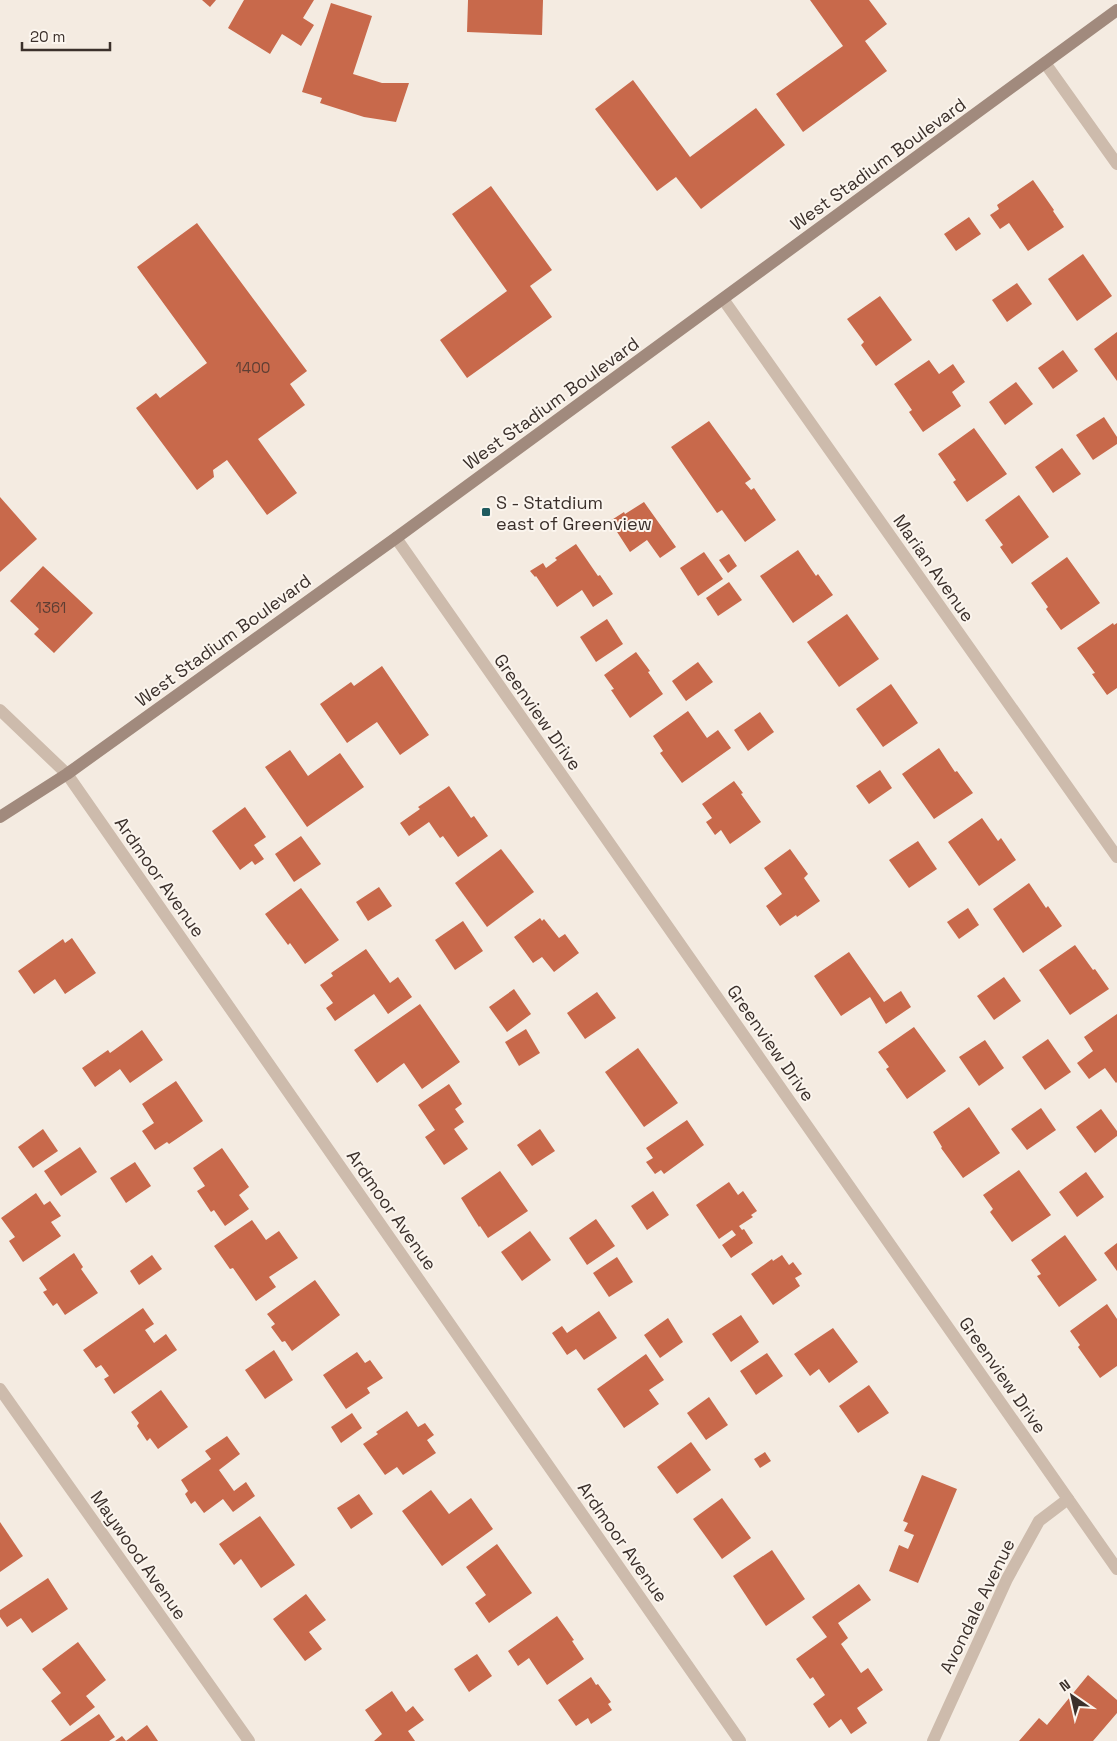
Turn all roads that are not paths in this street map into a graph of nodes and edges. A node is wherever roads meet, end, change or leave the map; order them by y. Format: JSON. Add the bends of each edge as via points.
{"nodes":[{"id":1,"x":1117,"y":10,"type":"edge"},
{"id":2,"x":1045,"y":62,"type":"junction"},
{"id":3,"x":1117,"y":164,"type":"edge"},
{"id":4,"x":723,"y":299,"type":"junction"},
{"id":5,"x":396,"y":538,"type":"junction"},
{"id":6,"x":0,"y":710,"type":"edge"},
{"id":7,"x":67,"y":774,"type":"junction"},
{"id":8,"x":0,"y":817,"type":"edge"},
{"id":9,"x":1117,"y":857,"type":"edge"},
{"id":10,"x":0,"y":1390,"type":"edge"},
{"id":11,"x":1068,"y":1499,"type":"junction"},
{"id":12,"x":1117,"y":1569,"type":"edge"},
{"id":13,"x":249,"y":1741,"type":"edge"},
{"id":14,"x":740,"y":1741,"type":"edge"},
{"id":15,"x":933,"y":1741,"type":"edge"}],
"edges":[{"from":1,"to":2,"type":"main road","name":"West Stadium Boulevard"},
{"from":2,"to":3,"type":"street"},
{"from":2,"to":4,"type":"main road","name":"West Stadium Boulevard"},
{"from":4,"to":5,"type":"main road","name":"West Stadium Boulevard"},
{"from":4,"to":9,"type":"street","name":"Marian Avenue"},
{"from":5,"to":7,"type":"main road","name":"West Stadium Boulevard"},
{"from":5,"to":11,"type":"street","name":"Greenview Drive"},
{"from":6,"to":7,"type":"street","name":"Ardmoor Avenue"},
{"from":7,"to":8,"type":"main road","name":"West Stadium Boulevard"},
{"from":7,"to":14,"type":"street","name":"Ardmoor Avenue"},
{"from":10,"to":13,"type":"street","name":"Maywood Avenue"},
{"from":11,"to":12,"type":"street","name":"Greenview Drive"},
{"from":11,"to":15,"type":"street","name":"Avondale Avenue","via":[[1039,1520],[1007,1579]]}]}
